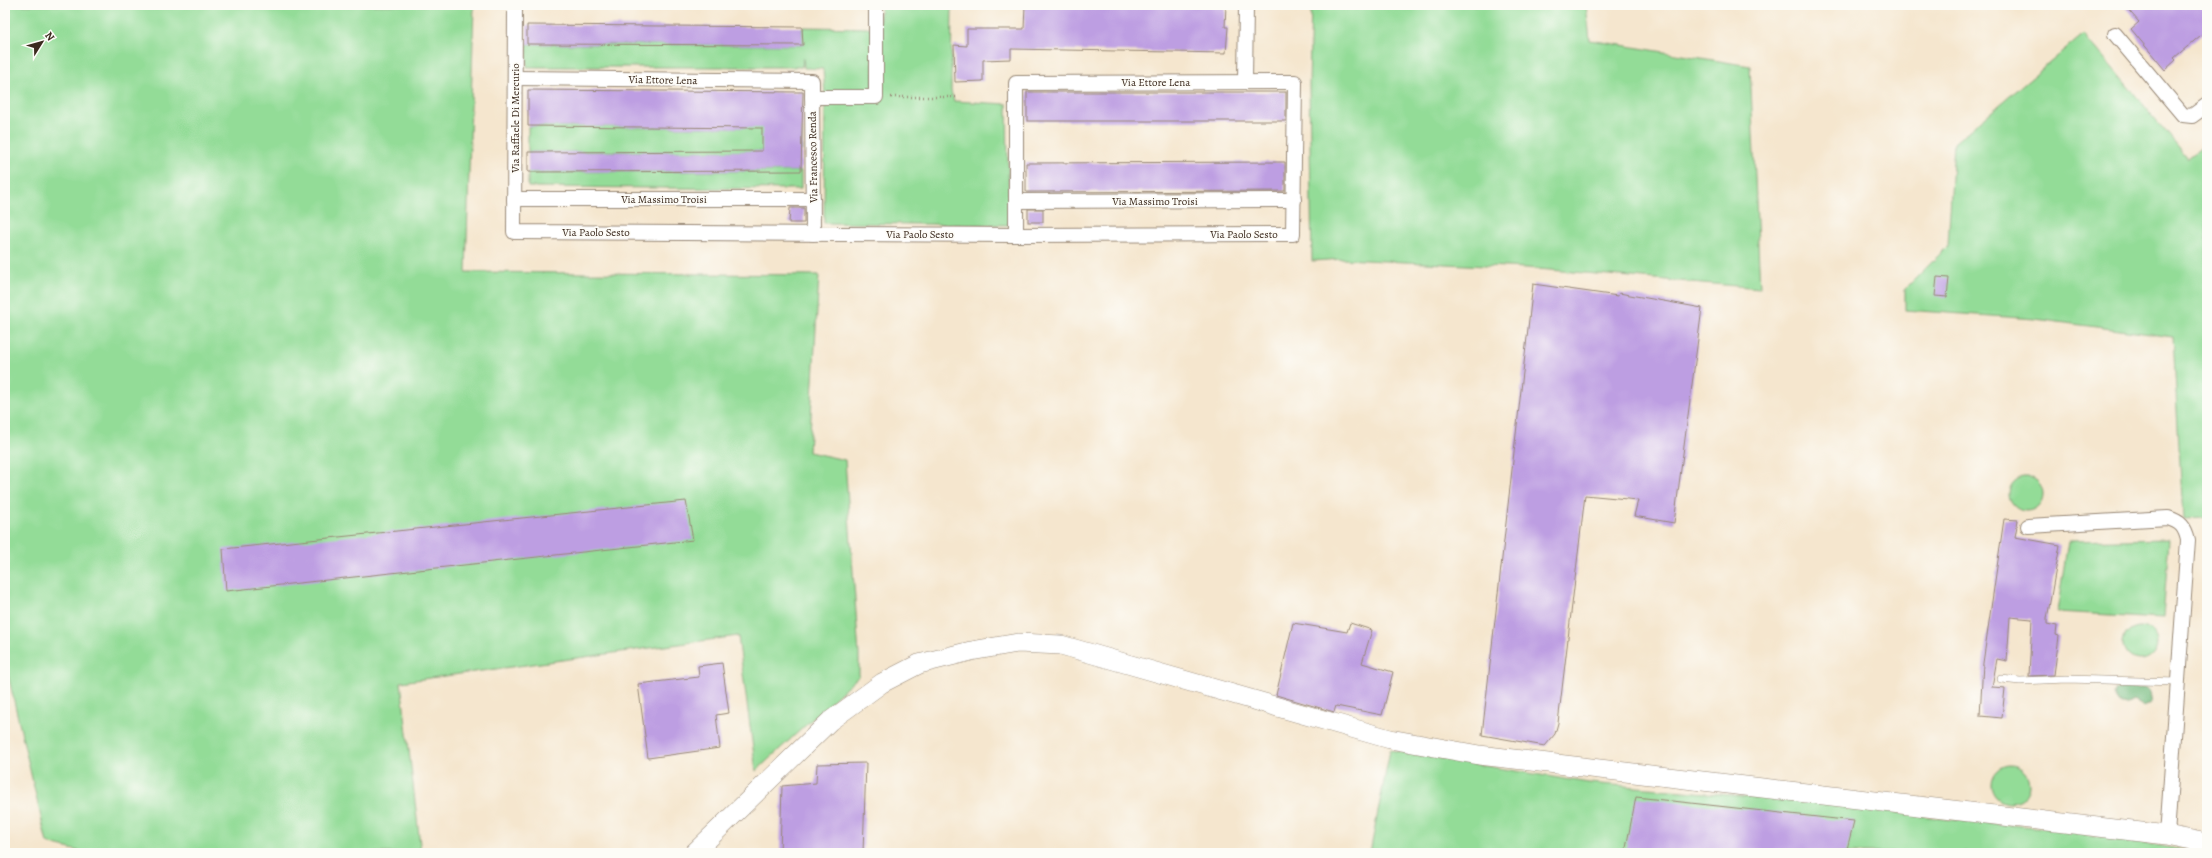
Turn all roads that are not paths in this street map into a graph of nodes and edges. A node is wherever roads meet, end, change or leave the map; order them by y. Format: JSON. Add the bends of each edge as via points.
{"nodes":[{"id":1,"x":515,"y":5,"type":"edge"},
{"id":2,"x":876,"y":5,"type":"edge"},
{"id":3,"x":1246,"y":5,"type":"edge"},
{"id":4,"x":2115,"y":34,"type":"dead end"},
{"id":5,"x":515,"y":78,"type":"junction"},
{"id":6,"x":812,"y":81,"type":"joint"},
{"id":7,"x":1246,"y":82,"type":"junction"},
{"id":8,"x":812,"y":97,"type":"junction"},
{"id":9,"x":2207,"y":105,"type":"edge"},
{"id":10,"x":514,"y":199,"type":"junction"},
{"id":11,"x":813,"y":199,"type":"junction"},
{"id":12,"x":1294,"y":200,"type":"junction"},
{"id":13,"x":1016,"y":201,"type":"junction"},
{"id":14,"x":514,"y":232,"type":"joint"},
{"id":15,"x":813,"y":234,"type":"junction"},
{"id":16,"x":1016,"y":235,"type":"junction"},
{"id":17,"x":2028,"y":526,"type":"dead end"},
{"id":18,"x":2001,"y":679,"type":"dead end"},
{"id":19,"x":2178,"y":682,"type":"junction"},
{"id":20,"x":2166,"y":835,"type":"junction"},
{"id":21,"x":2207,"y":843,"type":"edge"},
{"id":22,"x":694,"y":853,"type":"edge"}],
"edges":[{"from":1,"to":5,"type":"street","name":"Via Raffaele Di Mercurio"},
{"from":2,"to":8,"type":"street","via":[[876,97]]},
{"from":3,"to":7,"type":"street"},
{"from":4,"to":9,"type":"street","via":[[2183,115],[2192,116]]},
{"from":5,"to":6,"type":"street","name":"Via Ettore Lena"},
{"from":5,"to":10,"type":"street","name":"Via Raffaele Di Mercurio"},
{"from":6,"to":8,"type":"street","name":"Via Francesco Renda"},
{"from":7,"to":12,"type":"street","name":"Via Ettore Lena","via":[[1295,82]]},
{"from":7,"to":13,"type":"street","name":"Via Ettore Lena","via":[[1016,83]]},
{"from":8,"to":11,"type":"street","name":"Via Francesco Renda"},
{"from":10,"to":11,"type":"street","name":"Via Massimo Troisi"},
{"from":10,"to":14,"type":"street","name":"Via Raffaele Di Mercurio"},
{"from":11,"to":15,"type":"street","name":"Via Francesco Renda"},
{"from":12,"to":13,"type":"street","name":"Via Massimo Troisi"},
{"from":12,"to":16,"type":"street","name":"Via Paolo Sesto","via":[[1293,234]]},
{"from":13,"to":16,"type":"street"},
{"from":14,"to":15,"type":"street","name":"Via Paolo Sesto"},
{"from":15,"to":16,"type":"street","name":"Via Paolo Sesto"},
{"from":17,"to":19,"type":"street","via":[[2168,518],[2182,524],[2188,540]]},
{"from":18,"to":19,"type":"lane"},
{"from":19,"to":20,"type":"street"},
{"from":20,"to":21,"type":"street"},
{"from":20,"to":22,"type":"street","via":[[1479,755],[1390,739],[1061,645],[1018,643],[919,664],[882,683],[830,722]]}]}
